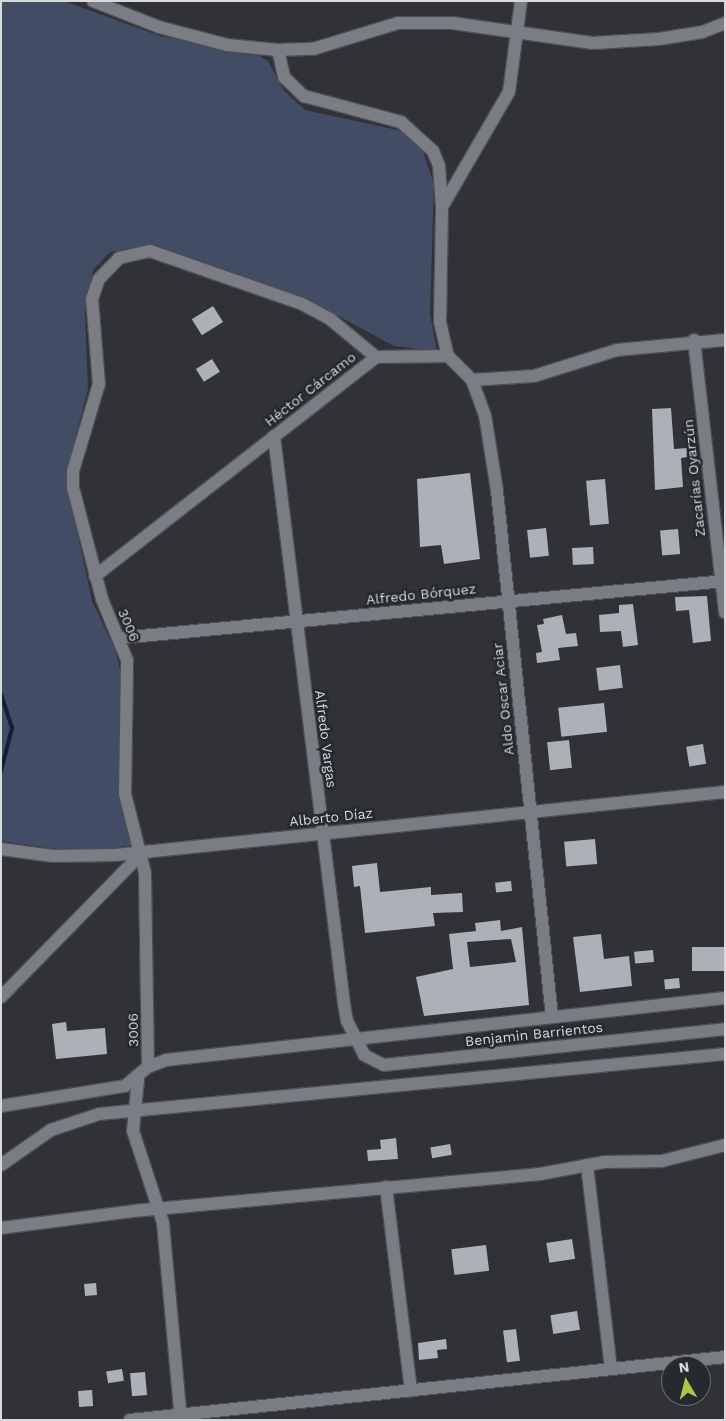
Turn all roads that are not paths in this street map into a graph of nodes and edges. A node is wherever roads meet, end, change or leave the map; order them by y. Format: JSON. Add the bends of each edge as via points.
{"nodes":[{"id":1,"x":93,"y":1,"type":"edge"},
{"id":2,"x":521,"y":1,"type":"edge"},
{"id":3,"x":725,"y":23,"type":"edge"},
{"id":4,"x":518,"y":35,"type":"junction"},
{"id":5,"x":278,"y":50,"type":"junction"},
{"id":6,"x":442,"y":207,"type":"junction"},
{"id":7,"x":694,"y":340,"type":"junction"},
{"id":8,"x":725,"y":340,"type":"edge"},
{"id":9,"x":448,"y":356,"type":"junction"},
{"id":10,"x":376,"y":357,"type":"junction"},
{"id":11,"x":472,"y":380,"type":"junction"},
{"id":12,"x":274,"y":436,"type":"junction"},
{"id":13,"x":95,"y":576,"type":"junction"},
{"id":14,"x":723,"y":581,"type":"edge"},
{"id":15,"x":508,"y":601,"type":"junction"},
{"id":16,"x":725,"y":612,"type":"edge"},
{"id":17,"x":296,"y":622,"type":"junction"},
{"id":18,"x":120,"y":638,"type":"junction"},
{"id":19,"x":725,"y":792,"type":"edge"},
{"id":20,"x":529,"y":809,"type":"junction"},
{"id":21,"x":323,"y":833,"type":"junction"},
{"id":22,"x":1,"y":849,"type":"edge"},
{"id":23,"x":143,"y":852,"type":"junction"},
{"id":24,"x":1,"y":997,"type":"edge"},
{"id":25,"x":725,"y":998,"type":"edge"},
{"id":26,"x":552,"y":1017,"type":"junction"},
{"id":27,"x":725,"y":1029,"type":"edge"},
{"id":28,"x":359,"y":1041,"type":"junction"},
{"id":29,"x":725,"y":1054,"type":"edge"},
{"id":30,"x":148,"y":1067,"type":"junction"},
{"id":31,"x":138,"y":1079,"type":"junction"},
{"id":32,"x":1,"y":1106,"type":"edge"},
{"id":33,"x":134,"y":1111,"type":"junction"},
{"id":34,"x":725,"y":1145,"type":"edge"},
{"id":35,"x":1,"y":1165,"type":"edge"},
{"id":36,"x":587,"y":1165,"type":"junction"},
{"id":37,"x":386,"y":1187,"type":"junction"},
{"id":38,"x":160,"y":1212,"type":"junction"},
{"id":39,"x":1,"y":1228,"type":"edge"},
{"id":40,"x":725,"y":1358,"type":"edge"},
{"id":41,"x":611,"y":1369,"type":"junction"},
{"id":42,"x":411,"y":1390,"type":"junction"},
{"id":43,"x":181,"y":1417,"type":"edge"},
{"id":44,"x":130,"y":1420,"type":"edge"}],
"edges":[{"from":1,"to":5,"type":"street","via":[[159,28],[227,45]]},
{"from":2,"to":4,"type":"street"},
{"from":3,"to":4,"type":"street","via":[[702,32],[602,43]]},
{"from":4,"to":5,"type":"street","via":[[452,23],[398,23],[313,49]]},
{"from":4,"to":6,"type":"street","via":[[513,83],[502,110]]},
{"from":5,"to":6,"type":"street","via":[[284,77],[304,96],[401,122],[419,134],[439,166]]},
{"from":6,"to":9,"type":"street","via":[[438,302]]},
{"from":7,"to":8,"type":"street"},
{"from":7,"to":11,"type":"street","via":[[616,350],[534,376]]},
{"from":7,"to":14,"type":"street","name":"Zacarías Oyarzún"},
{"from":9,"to":10,"type":"street","name":"Héctor Cárcamo"},
{"from":9,"to":11,"type":"street"},
{"from":10,"to":12,"type":"street","name":"Héctor Cárcamo"},
{"from":10,"to":13,"type":"street","name":"3006","via":[[330,319],[302,304],[150,250],[119,258],[99,279],[92,299],[99,384],[73,471],[73,488]]},
{"from":11,"to":15,"type":"street","name":"Aldo Oscar Aciar","via":[[485,416]]},
{"from":12,"to":13,"type":"street","name":"Héctor Cárcamo"},
{"from":12,"to":17,"type":"street","name":"Alfredo Vargas"},
{"from":13,"to":18,"type":"street","name":"3006"},
{"from":14,"to":15,"type":"street","name":"Alfredo Bórquez"},
{"from":14,"to":16,"type":"street","name":"Zacarías Oyarzún"},
{"from":15,"to":17,"type":"street","name":"Alfredo Bórquez"},
{"from":15,"to":20,"type":"street","name":"Aldo Oscar Aciar"},
{"from":17,"to":18,"type":"street","name":"Alfredo Bórquez"},
{"from":17,"to":21,"type":"street","name":"Alfredo Vargas"},
{"from":18,"to":23,"type":"street","name":"3006","via":[[129,680],[125,794]]},
{"from":19,"to":20,"type":"street","name":"Alberto Díaz"},
{"from":20,"to":21,"type":"street","name":"Alberto Díaz"},
{"from":20,"to":26,"type":"street","name":"Aldo Oscar Aciar"},
{"from":21,"to":23,"type":"street","name":"Alberto Díaz"},
{"from":21,"to":28,"type":"street","name":"Alfredo Vargas","via":[[345,1012]]},
{"from":22,"to":23,"type":"street","name":"Alberto Díaz","via":[[85,857]]},
{"from":23,"to":24,"type":"street"},
{"from":23,"to":30,"type":"street","name":"3006"},
{"from":25,"to":26,"type":"street","name":"Benjamin Barrientos"},
{"from":26,"to":28,"type":"street","name":"Benjamin Barrientos"},
{"from":27,"to":28,"type":"street","name":"Benjamin Barrientos","via":[[384,1065],[364,1055]]},
{"from":28,"to":30,"type":"street","name":"Benjamin Barrientos","via":[[300,1042],[166,1060]]},
{"from":29,"to":33,"type":"street"},
{"from":30,"to":31,"type":"street"},
{"from":31,"to":32,"type":"street","via":[[125,1086]]},
{"from":31,"to":33,"type":"street"},
{"from":33,"to":35,"type":"street","via":[[68,1122]]},
{"from":33,"to":38,"type":"street","via":[[136,1146]]},
{"from":34,"to":36,"type":"street","via":[[662,1161]]},
{"from":36,"to":37,"type":"street","via":[[540,1174]]},
{"from":36,"to":41,"type":"street"},
{"from":37,"to":38,"type":"street"},
{"from":37,"to":42,"type":"street"},
{"from":38,"to":39,"type":"street"},
{"from":38,"to":43,"type":"street"},
{"from":40,"to":41,"type":"street"},
{"from":41,"to":42,"type":"street"},
{"from":42,"to":43,"type":"street"},
{"from":43,"to":44,"type":"street"}]}
